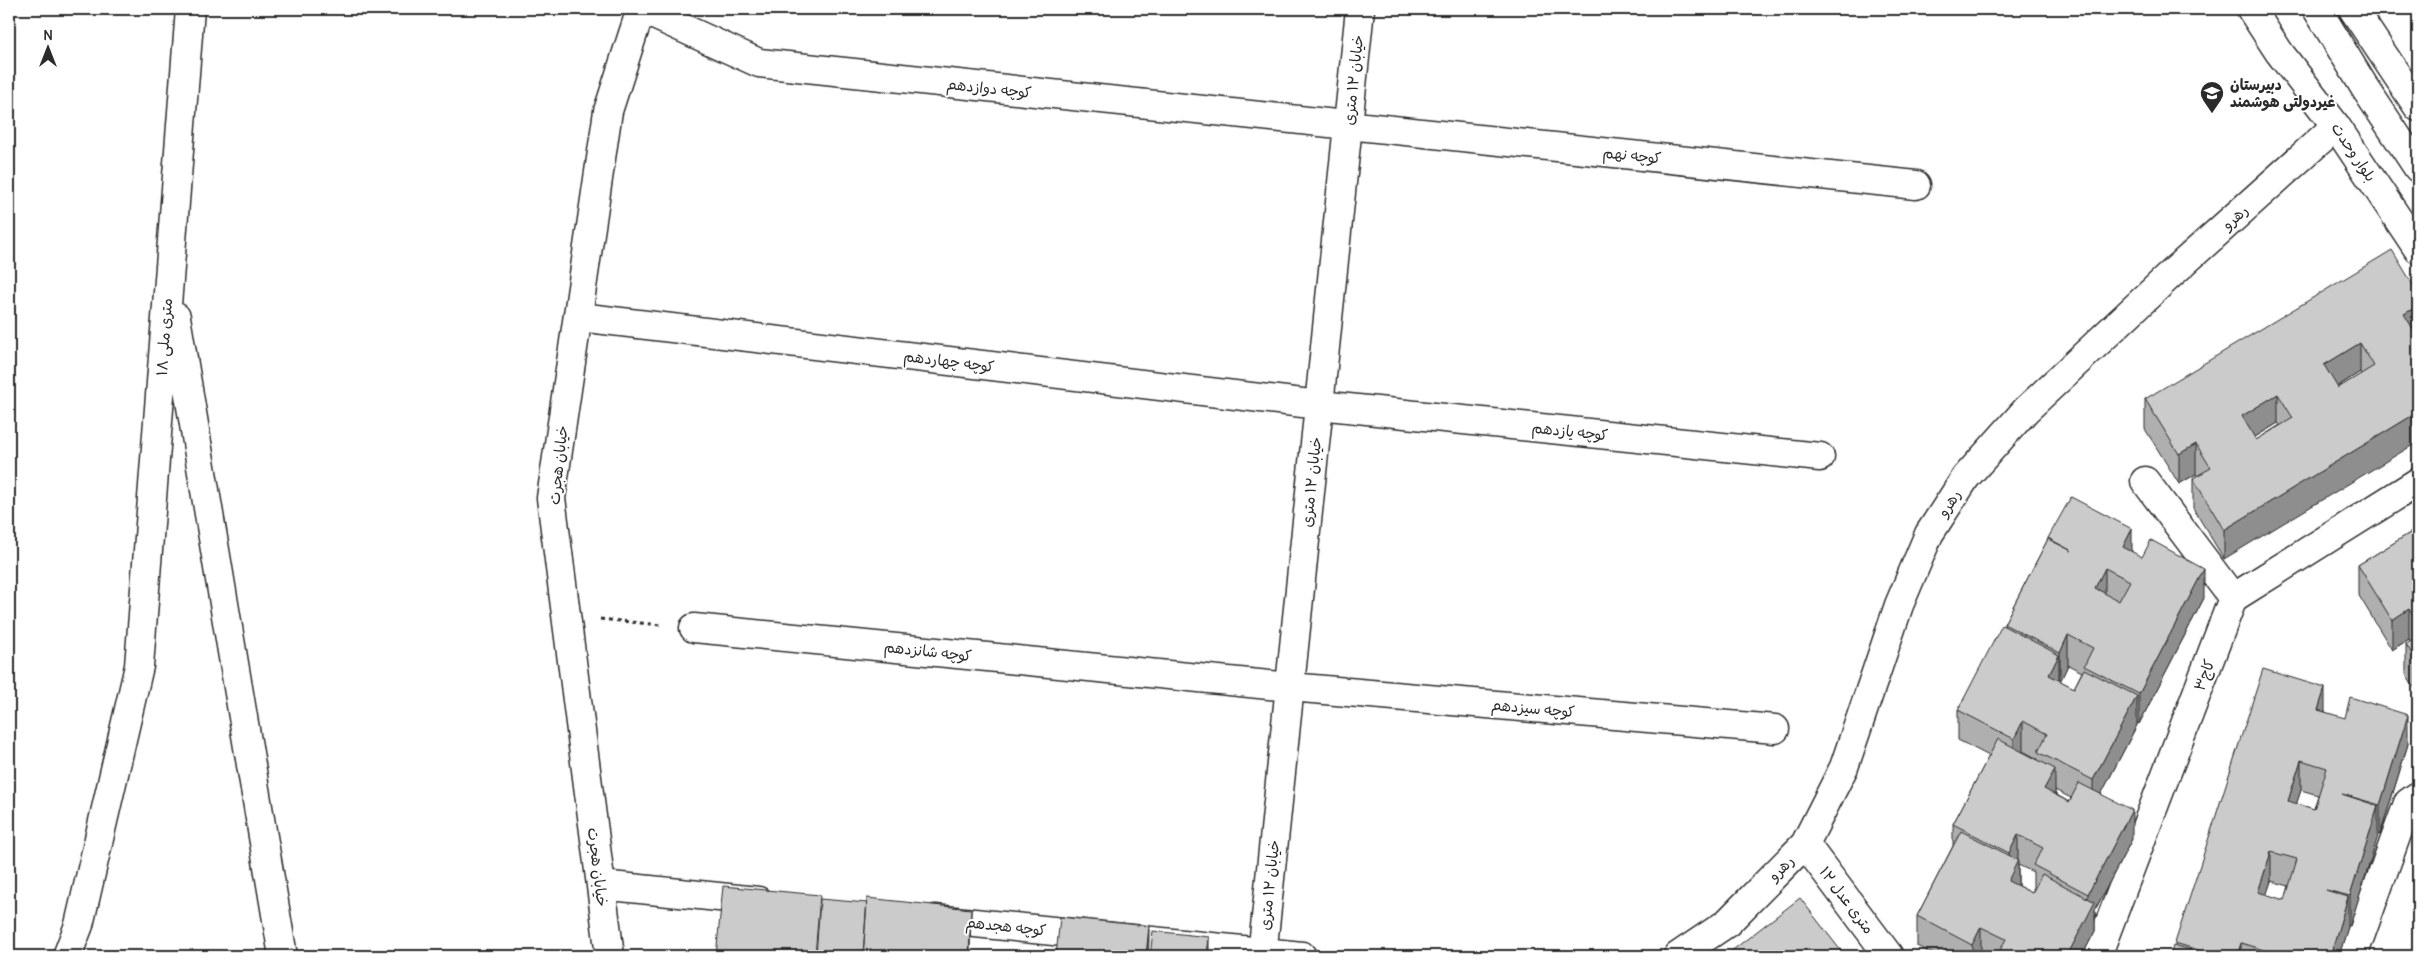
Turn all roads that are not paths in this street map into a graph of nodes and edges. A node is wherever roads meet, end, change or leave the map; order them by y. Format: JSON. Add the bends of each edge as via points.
{"nodes":[{"id":1,"x":190,"y":9,"type":"edge"},
{"id":2,"x":641,"y":9,"type":"edge"},
{"id":3,"x":1360,"y":9,"type":"edge"},
{"id":4,"x":2251,"y":9,"type":"edge"},
{"id":5,"x":2318,"y":9,"type":"edge"},
{"id":6,"x":2353,"y":9,"type":"edge"},
{"id":7,"x":2418,"y":107,"type":"edge"},
{"id":8,"x":1348,"y":126,"type":"junction"},
{"id":9,"x":2336,"y":126,"type":"junction"},
{"id":10,"x":2418,"y":168,"type":"edge"},
{"id":11,"x":1916,"y":184,"type":"dead end"},
{"id":12,"x":2418,"y":249,"type":"edge"},
{"id":13,"x":168,"y":274,"type":"junction"},
{"id":14,"x":579,"y":317,"type":"junction"},
{"id":15,"x":1319,"y":405,"type":"junction"},
{"id":16,"x":1820,"y":457,"type":"dead end"},
{"id":17,"x":2145,"y":481,"type":"dead end"},
{"id":18,"x":2418,"y":482,"type":"edge"},
{"id":19,"x":2233,"y":598,"type":"junction"},
{"id":20,"x":694,"y":628,"type":"road end"},
{"id":21,"x":1290,"y":688,"type":"junction"},
{"id":22,"x":1775,"y":729,"type":"dead end"},
{"id":23,"x":2418,"y":796,"type":"edge"},
{"id":24,"x":1805,"y":844,"type":"junction"},
{"id":25,"x":601,"y":885,"type":"junction"},
{"id":26,"x":778,"y":903,"type":"edge"},
{"id":27,"x":907,"y":916,"type":"edge"},
{"id":28,"x":1262,"y":954,"type":"edge"},
{"id":29,"x":67,"y":956,"type":"edge"},
{"id":30,"x":283,"y":956,"type":"edge"},
{"id":31,"x":610,"y":956,"type":"edge"},
{"id":32,"x":1302,"y":956,"type":"edge"},
{"id":33,"x":1678,"y":956,"type":"edge"},
{"id":34,"x":1889,"y":956,"type":"edge"},
{"id":35,"x":2097,"y":956,"type":"edge"},
{"id":36,"x":2353,"y":956,"type":"edge"}],
"edges":[{"from":1,"to":13,"type":"street","name":"۱۸ متری ملی"},
{"from":2,"to":8,"type":"street","name":"کوچه دوازدهم","via":[[759,63]]},
{"from":2,"to":14,"type":"street","name":"خیابان هجرت","via":[[608,111]]},
{"from":3,"to":8,"type":"street","name":"خیابان ۱۲ متری"},
{"from":4,"to":9,"type":"street","name":"بلوار وحدت","via":[[2279,52]]},
{"from":5,"to":10,"type":"street"},
{"from":6,"to":7,"type":"street"},
{"from":8,"to":11,"type":"street","name":"کوچه نهم"},
{"from":8,"to":15,"type":"street","name":"خیابان ۱۲ متری"},
{"from":9,"to":12,"type":"street","name":"بلوار وحدت"},
{"from":9,"to":24,"type":"street","name":"رهرو","via":[[2026,410],[1966,477],[1929,534],[1899,605],[1844,767]]},
{"from":13,"to":29,"type":"street","name":"۱۸ متری ملی","via":[[139,666],[79,925]]},
{"from":13,"to":30,"type":"street"},
{"from":14,"to":15,"type":"street","name":"کوچه چهاردهم"},
{"from":14,"to":25,"type":"street","name":"خیابان هجرت","via":[[551,498]]},
{"from":15,"to":16,"type":"street","name":"کوچه یازدهم"},
{"from":15,"to":21,"type":"street","name":"خیابان ۱۲ متری"},
{"from":17,"to":19,"type":"street"},
{"from":18,"to":19,"type":"street"},
{"from":19,"to":35,"type":"street","name":"کاج۳"},
{"from":20,"to":21,"type":"street","name":"کوچه شانزدهم"},
{"from":21,"to":22,"type":"street","name":"کوچه سیزدهم"},
{"from":21,"to":28,"type":"street","name":"خیابان ۱۲ متری"},
{"from":23,"to":36,"type":"street","via":[[2408,803]]},
{"from":24,"to":33,"type":"street","name":"رهرو","via":[[1727,923]]},
{"from":24,"to":34,"type":"street","name":"۱۲ متری عدل"},
{"from":25,"to":26,"type":"street"},
{"from":25,"to":31,"type":"street","name":"خیابان هجرت"},
{"from":27,"to":28,"type":"street","name":"کوچه هجدهم"},
{"from":28,"to":32,"type":"street","name":"کوچه هجدهم"}]}
